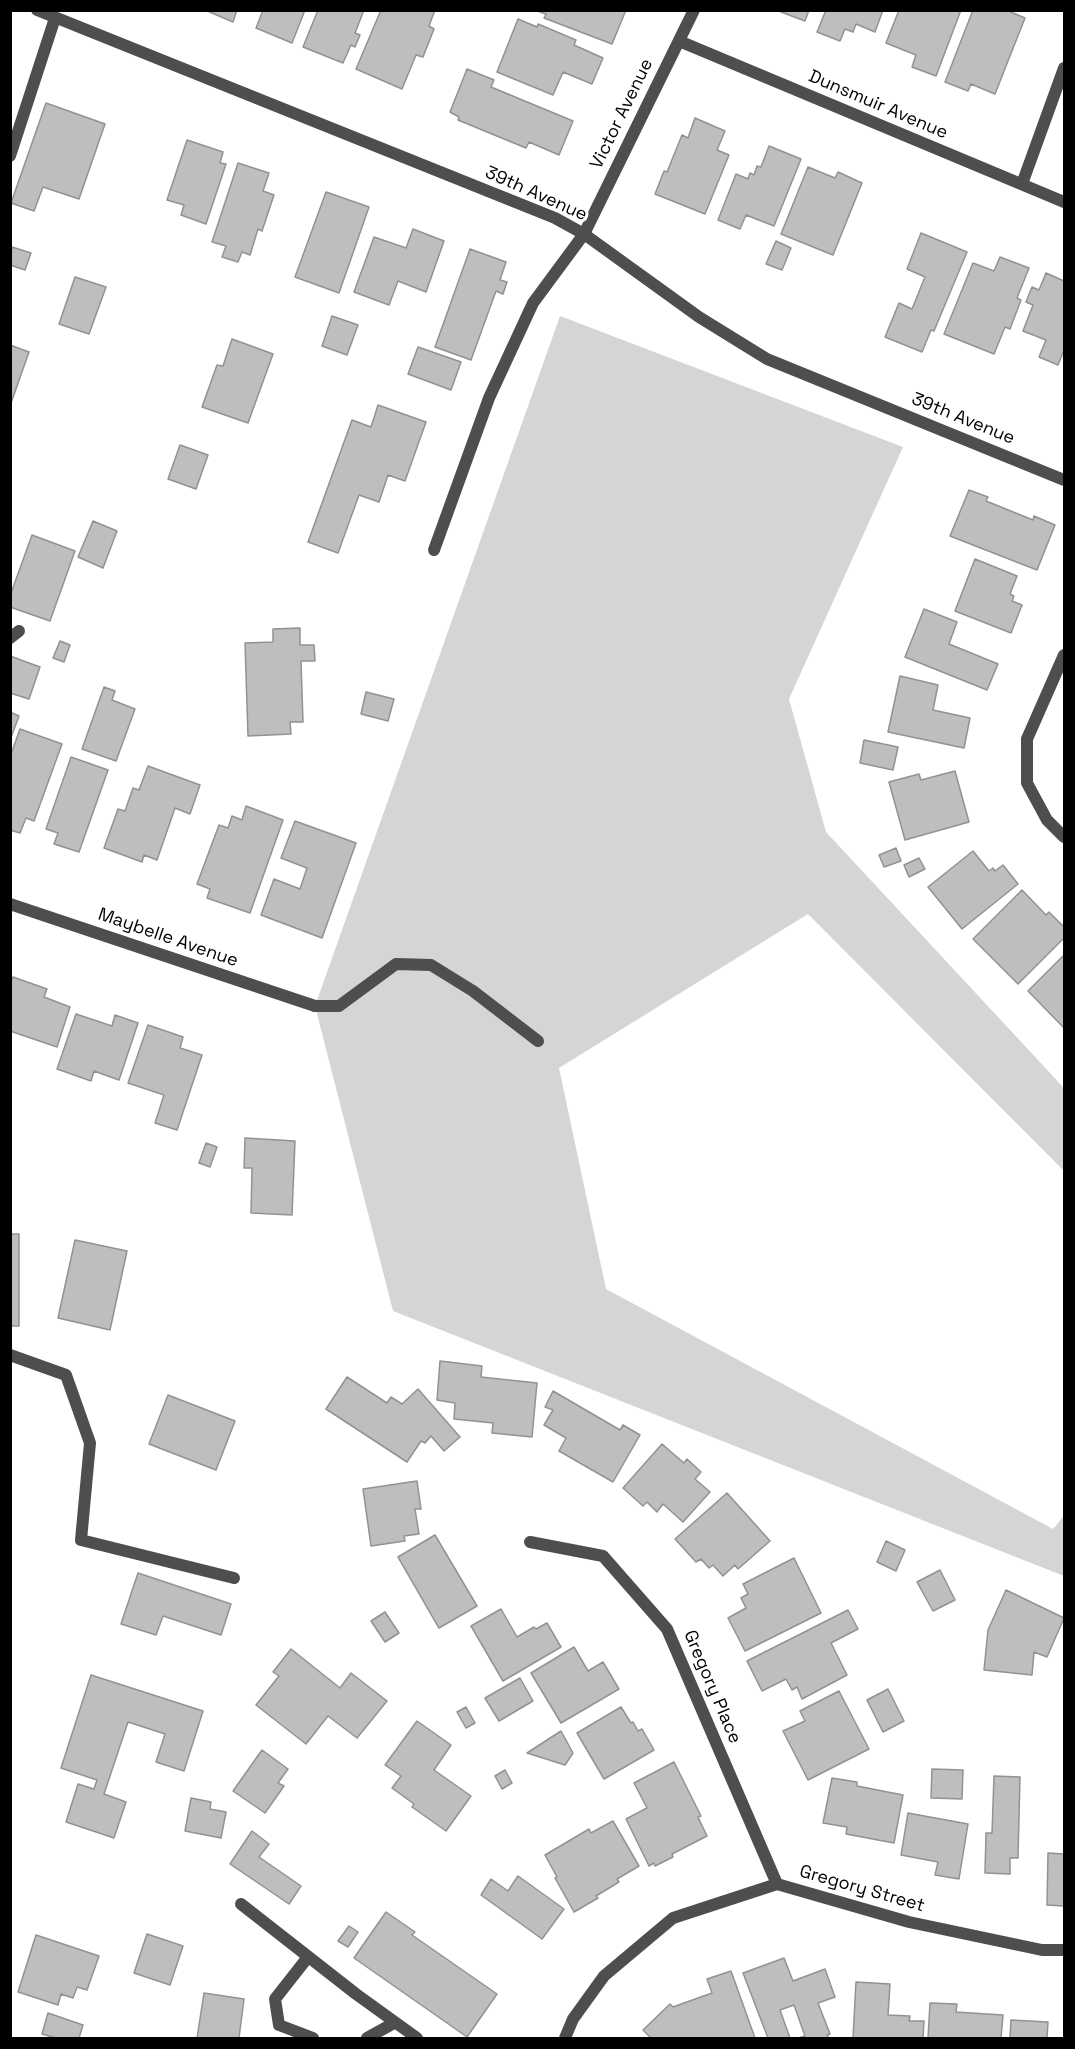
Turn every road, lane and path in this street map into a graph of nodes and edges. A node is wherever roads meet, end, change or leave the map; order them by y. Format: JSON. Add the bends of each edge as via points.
{"nodes":[{"id":1,"x":37,"y":10,"type":"edge"},
{"id":2,"x":693,"y":10,"type":"edge"},
{"id":3,"x":55,"y":18,"type":"junction"},
{"id":4,"x":679,"y":41,"type":"junction"},
{"id":5,"x":1065,"y":69,"type":"edge"},
{"id":6,"x":10,"y":156,"type":"edge"},
{"id":7,"x":1022,"y":184,"type":"junction"},
{"id":8,"x":1065,"y":202,"type":"edge"},
{"id":9,"x":584,"y":234,"type":"junction"},
{"id":10,"x":1065,"y":480,"type":"edge"},
{"id":11,"x":434,"y":550,"type":"dead end"},
{"id":12,"x":1065,"y":655,"type":"edge"},
{"id":13,"x":1065,"y":837,"type":"edge"},
{"id":14,"x":10,"y":904,"type":"edge"},
{"id":15,"x":538,"y":1041,"type":"dead end"},
{"id":16,"x":10,"y":1355,"type":"edge"},
{"id":17,"x":530,"y":1542,"type":"dead end"},
{"id":18,"x":234,"y":1578,"type":"dead end"},
{"id":19,"x":777,"y":1884,"type":"junction"},
{"id":20,"x":241,"y":1904,"type":"dead end"},
{"id":21,"x":1065,"y":1950,"type":"edge"},
{"id":22,"x":308,"y":1957,"type":"junction"},
{"id":23,"x":394,"y":2023,"type":"junction"},
{"id":24,"x":313,"y":2038,"type":"edge"},
{"id":25,"x":367,"y":2038,"type":"edge"},
{"id":26,"x":417,"y":2038,"type":"edge"},
{"id":27,"x":565,"y":2038,"type":"edge"}],
"edges":[{"from":1,"to":3,"type":"street","name":"39th Avenue"},
{"from":2,"to":4,"type":"street","name":"Victor Avenue"},
{"from":3,"to":6,"type":"street"},
{"from":3,"to":9,"type":"street","name":"39th Avenue","via":[[555,218]]},
{"from":4,"to":7,"type":"street","name":"Dunsmuir Avenue"},
{"from":4,"to":9,"type":"street","name":"Victor Avenue"},
{"from":5,"to":7,"type":"street"},
{"from":7,"to":8,"type":"street","name":"Dunsmuir Avenue"},
{"from":9,"to":10,"type":"street","name":"39th Avenue","via":[[699,317],[768,359]]},
{"from":9,"to":11,"type":"street","name":"Victor Avenue","via":[[533,303],[489,398]]},
{"from":12,"to":13,"type":"street","via":[[1027,739],[1027,783],[1047,820]]},
{"from":14,"to":15,"type":"street","name":"Maybelle Avenue","via":[[315,1006],[339,1006],[396,964],[431,965],[473,991]]},
{"from":16,"to":18,"type":"street","via":[[66,1374],[90,1443],[81,1540]]},
{"from":17,"to":19,"type":"street","name":"Gregory Place","via":[[603,1556],[667,1629]]},
{"from":19,"to":21,"type":"street","name":"Gregory Street","via":[[909,1922],[1042,1950]]},
{"from":19,"to":27,"type":"street","name":"Gregory Street","via":[[673,1918],[604,1976],[573,2019]]},
{"from":20,"to":22,"type":"street"},
{"from":22,"to":23,"type":"street"},
{"from":22,"to":24,"type":"street","via":[[275,1999],[279,2025]]},
{"from":23,"to":25,"type":"street"},
{"from":23,"to":26,"type":"street"}]}
